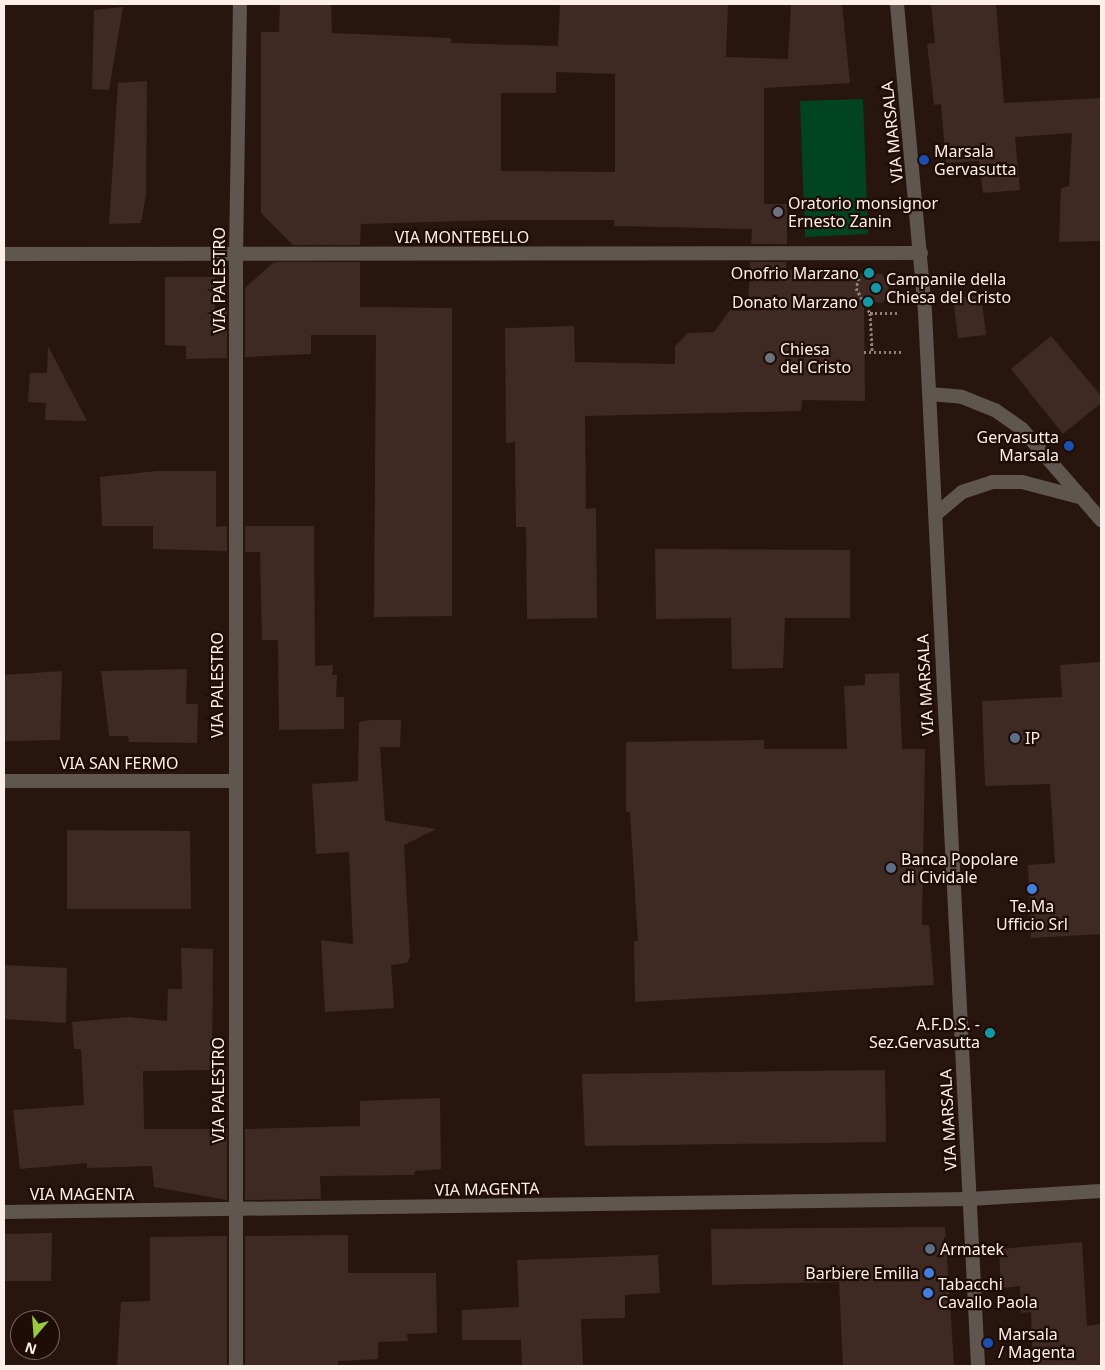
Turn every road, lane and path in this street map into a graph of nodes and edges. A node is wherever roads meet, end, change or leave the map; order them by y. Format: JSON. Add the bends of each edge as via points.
{"nodes":[{"id":1,"x":240,"y":4,"type":"edge"},
{"id":2,"x":897,"y":4,"type":"edge"},
{"id":3,"x":921,"y":253,"type":"junction"},
{"id":4,"x":4,"y":254,"type":"edge"},
{"id":5,"x":866,"y":254,"type":"junction"},
{"id":6,"x":236,"y":255,"type":"junction"},
{"id":7,"x":870,"y":313,"type":"junction"},
{"id":8,"x":898,"y":313,"type":"dead end"},
{"id":9,"x":864,"y":352,"type":"dead end"},
{"id":10,"x":872,"y":352,"type":"junction"},
{"id":11,"x":901,"y":352,"type":"dead end"},
{"id":12,"x":930,"y":394,"type":"junction"},
{"id":13,"x":1083,"y":498,"type":"junction"},
{"id":14,"x":936,"y":514,"type":"junction"},
{"id":15,"x":1101,"y":520,"type":"edge"},
{"id":16,"x":4,"y":781,"type":"edge"},
{"id":17,"x":234,"y":781,"type":"junction"},
{"id":18,"x":1101,"y":1190,"type":"edge"},
{"id":19,"x":970,"y":1199,"type":"junction"},
{"id":20,"x":236,"y":1210,"type":"junction"},
{"id":21,"x":4,"y":1212,"type":"edge"},
{"id":22,"x":236,"y":1366,"type":"edge"},
{"id":23,"x":978,"y":1366,"type":"edge"}],
"edges":[{"from":1,"to":6,"type":"street","name":"VIA PALESTRO"},
{"from":2,"to":3,"type":"street","name":"VIA MARSALA"},
{"from":3,"to":5,"type":"street","name":"VIA MONTEBELLO"},
{"from":3,"to":12,"type":"street","name":"VIA MARSALA"},
{"from":4,"to":6,"type":"street","name":"VIA MONTEBELLO"},
{"from":5,"to":6,"type":"street","name":"VIA MONTEBELLO"},
{"from":5,"to":7,"type":"path","via":[[856,288]]},
{"from":6,"to":17,"type":"street","name":"VIA PALESTRO"},
{"from":7,"to":8,"type":"path"},
{"from":7,"to":10,"type":"path"},
{"from":9,"to":10,"type":"path"},
{"from":10,"to":11,"type":"path"},
{"from":12,"to":13,"type":"street","via":[[962,397],[995,410],[1046,452]]},
{"from":12,"to":14,"type":"street","name":"VIA MARSALA"},
{"from":13,"to":14,"type":"street","via":[[1022,482],[992,482],[962,492]]},
{"from":13,"to":15,"type":"street"},
{"from":14,"to":19,"type":"street","name":"VIA MARSALA"},
{"from":16,"to":17,"type":"street","name":"VIA SAN FERMO"},
{"from":17,"to":20,"type":"street","name":"VIA PALESTRO"},
{"from":18,"to":19,"type":"street","name":"VIA MAGENTA"},
{"from":19,"to":20,"type":"street","name":"VIA MAGENTA"},
{"from":19,"to":23,"type":"street","name":"VIA MARSALA"},
{"from":20,"to":21,"type":"street","name":"VIA MAGENTA"},
{"from":20,"to":22,"type":"street","name":"VIA PALESTRO"}]}
